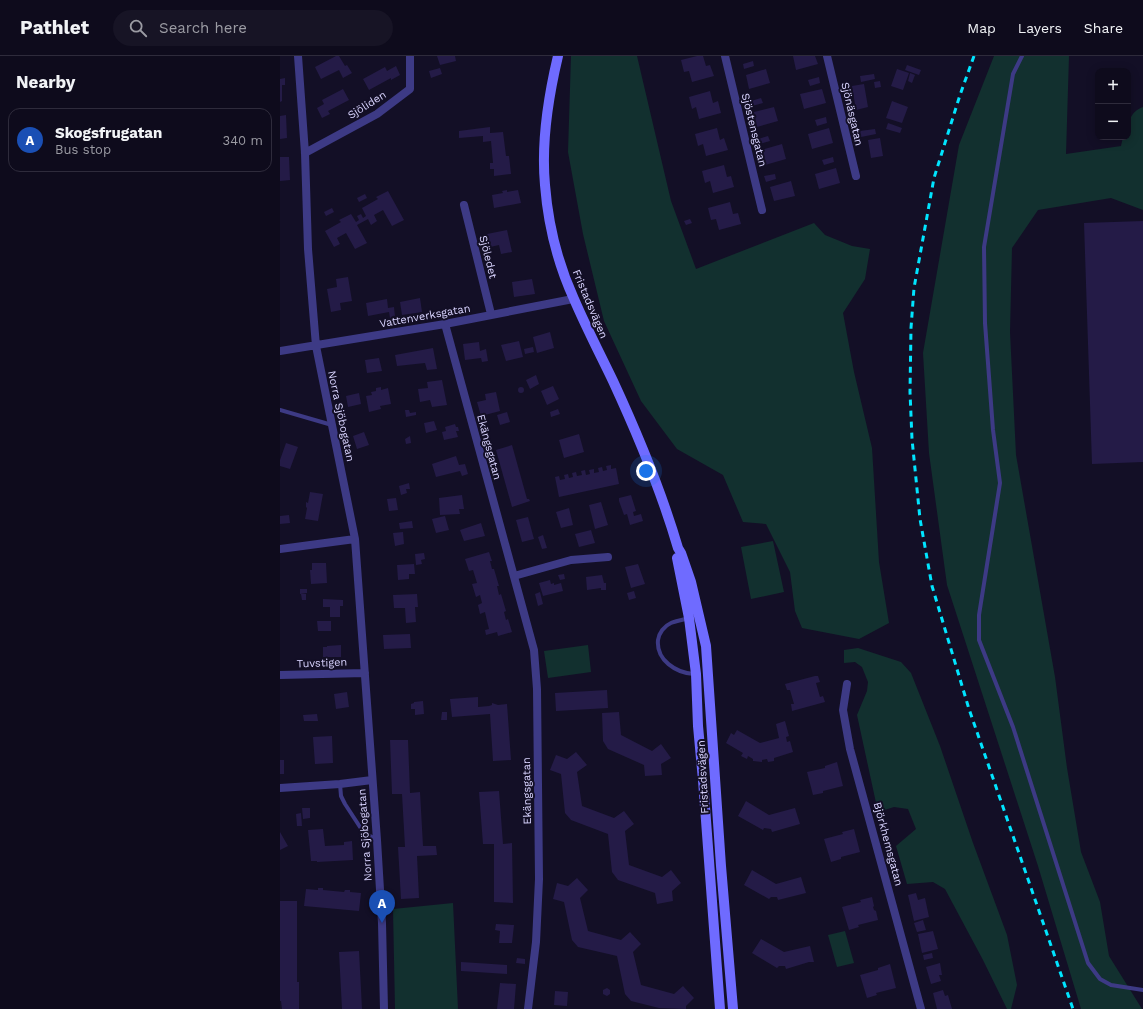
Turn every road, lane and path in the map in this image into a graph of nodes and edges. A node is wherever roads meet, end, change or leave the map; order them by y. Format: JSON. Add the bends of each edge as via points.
{"nodes":[{"id":1,"x":298,"y":56,"type":"edge"},
{"id":2,"x":410,"y":56,"type":"edge"},
{"id":3,"x":558,"y":56,"type":"edge"},
{"id":4,"x":725,"y":56,"type":"edge"},
{"id":5,"x":827,"y":56,"type":"edge"},
{"id":6,"x":1022,"y":56,"type":"edge"},
{"id":7,"x":305,"y":153,"type":"junction"},
{"id":8,"x":856,"y":176,"type":"dead end"},
{"id":9,"x":464,"y":205,"type":"dead end"},
{"id":10,"x":762,"y":210,"type":"dead end"},
{"id":11,"x":573,"y":299,"type":"junction"},
{"id":12,"x":491,"y":314,"type":"junction"},
{"id":13,"x":445,"y":324,"type":"junction"},
{"id":14,"x":316,"y":346,"type":"junction"},
{"id":15,"x":280,"y":351,"type":"edge"},
{"id":16,"x":280,"y":410,"type":"edge"},
{"id":17,"x":332,"y":425,"type":"junction"},
{"id":18,"x":355,"y":538,"type":"junction"},
{"id":19,"x":678,"y":548,"type":"junction"},
{"id":20,"x":280,"y":549,"type":"edge"},
{"id":21,"x":608,"y":557,"type":"dead end"},
{"id":22,"x":514,"y":576,"type":"junction"},
{"id":23,"x":689,"y":618,"type":"junction"},
{"id":24,"x":708,"y":672,"type":"junction"},
{"id":25,"x":365,"y":673,"type":"junction"},
{"id":26,"x":696,"y":674,"type":"junction"},
{"id":27,"x":280,"y":675,"type":"edge"},
{"id":28,"x":847,"y":684,"type":"dead end"},
{"id":29,"x":372,"y":780,"type":"junction"},
{"id":30,"x":340,"y":784,"type":"junction"},
{"id":31,"x":280,"y":788,"type":"edge"},
{"id":32,"x":376,"y":840,"type":"junction"},
{"id":33,"x":1143,"y":990,"type":"edge"},
{"id":34,"x":384,"y":1009,"type":"edge"},
{"id":35,"x":528,"y":1009,"type":"edge"},
{"id":36,"x":720,"y":1009,"type":"edge"},
{"id":37,"x":733,"y":1009,"type":"edge"},
{"id":38,"x":921,"y":1009,"type":"edge"}],
"edges":[{"from":1,"to":7,"type":"street","name":"Norra Sjöbogatan"},
{"from":2,"to":7,"type":"street","name":"Sjöliden","via":[[410,89],[377,114]]},
{"from":3,"to":11,"type":"street","name":"Fristadsvägen","via":[[550,91],[545,138],[545,184],[555,244]]},
{"from":4,"to":10,"type":"street","name":"Sjöstensgatan"},
{"from":5,"to":8,"type":"street","name":"Sjönäsgatan"},
{"from":6,"to":33,"type":"lane","via":[[1013,74],[984,247],[986,331],[993,430],[1000,483],[979,615],[979,640],[1013,727],[1088,963],[1100,979],[1111,985]]},
{"from":7,"to":14,"type":"street","name":"Norra Sjöbogatan","via":[[308,249]]},
{"from":9,"to":12,"type":"street","name":"Sjöledet"},
{"from":11,"to":12,"type":"street","name":"Vattenverksgatan"},
{"from":11,"to":19,"type":"street","name":"Fristadsvägen","via":[[658,485]]},
{"from":12,"to":13,"type":"street","name":"Vattenverksgatan"},
{"from":13,"to":14,"type":"street","name":"Vattenverksgatan"},
{"from":13,"to":22,"type":"street","name":"Ekängsgatan"},
{"from":14,"to":15,"type":"street","name":"Vattenverksgatan"},
{"from":14,"to":17,"type":"street","name":"Norra Sjöbogatan"},
{"from":16,"to":17,"type":"lane"},
{"from":17,"to":18,"type":"street","name":"Norra Sjöbogatan"},
{"from":18,"to":20,"type":"street"},
{"from":18,"to":25,"type":"street","name":"Norra Sjöbogatan"},
{"from":19,"to":23,"type":"street","name":"Fristadsvägen","via":[[677,555]]},
{"from":19,"to":24,"type":"street","name":"Fristadsvägen","via":[[682,553],[696,603],[706,646]]},
{"from":21,"to":22,"type":"street","via":[[571,560]]},
{"from":22,"to":35,"type":"street","name":"Ekängsgatan","via":[[534,650],[537,689],[539,879],[536,942]]},
{"from":23,"to":26,"type":"street","name":"Fristadsvägen"},
{"from":23,"to":26,"type":"lane","via":[[672,622],[664,628],[658,637],[657,647],[666,662],[687,673]]},
{"from":24,"to":26,"type":"lane"},
{"from":24,"to":37,"type":"street","name":"Fristadsvägen"},
{"from":25,"to":27,"type":"street","name":"Tuvstigen"},
{"from":25,"to":29,"type":"street","name":"Norra Sjöbogatan"},
{"from":26,"to":36,"type":"street","name":"Fristadsvägen"},
{"from":28,"to":38,"type":"street","name":"Björkhemsgatan","via":[[843,710],[850,749]]},
{"from":29,"to":30,"type":"street","name":"Norra Sjöbogatan"},
{"from":29,"to":32,"type":"street","name":"Norra Sjöbogatan"},
{"from":30,"to":31,"type":"street","name":"Norra Sjöbogatan"},
{"from":30,"to":32,"type":"lane","via":[[341,796],[360,827]]},
{"from":32,"to":34,"type":"street","name":"Norra Sjöbogatan","via":[[382,923]]}]}
